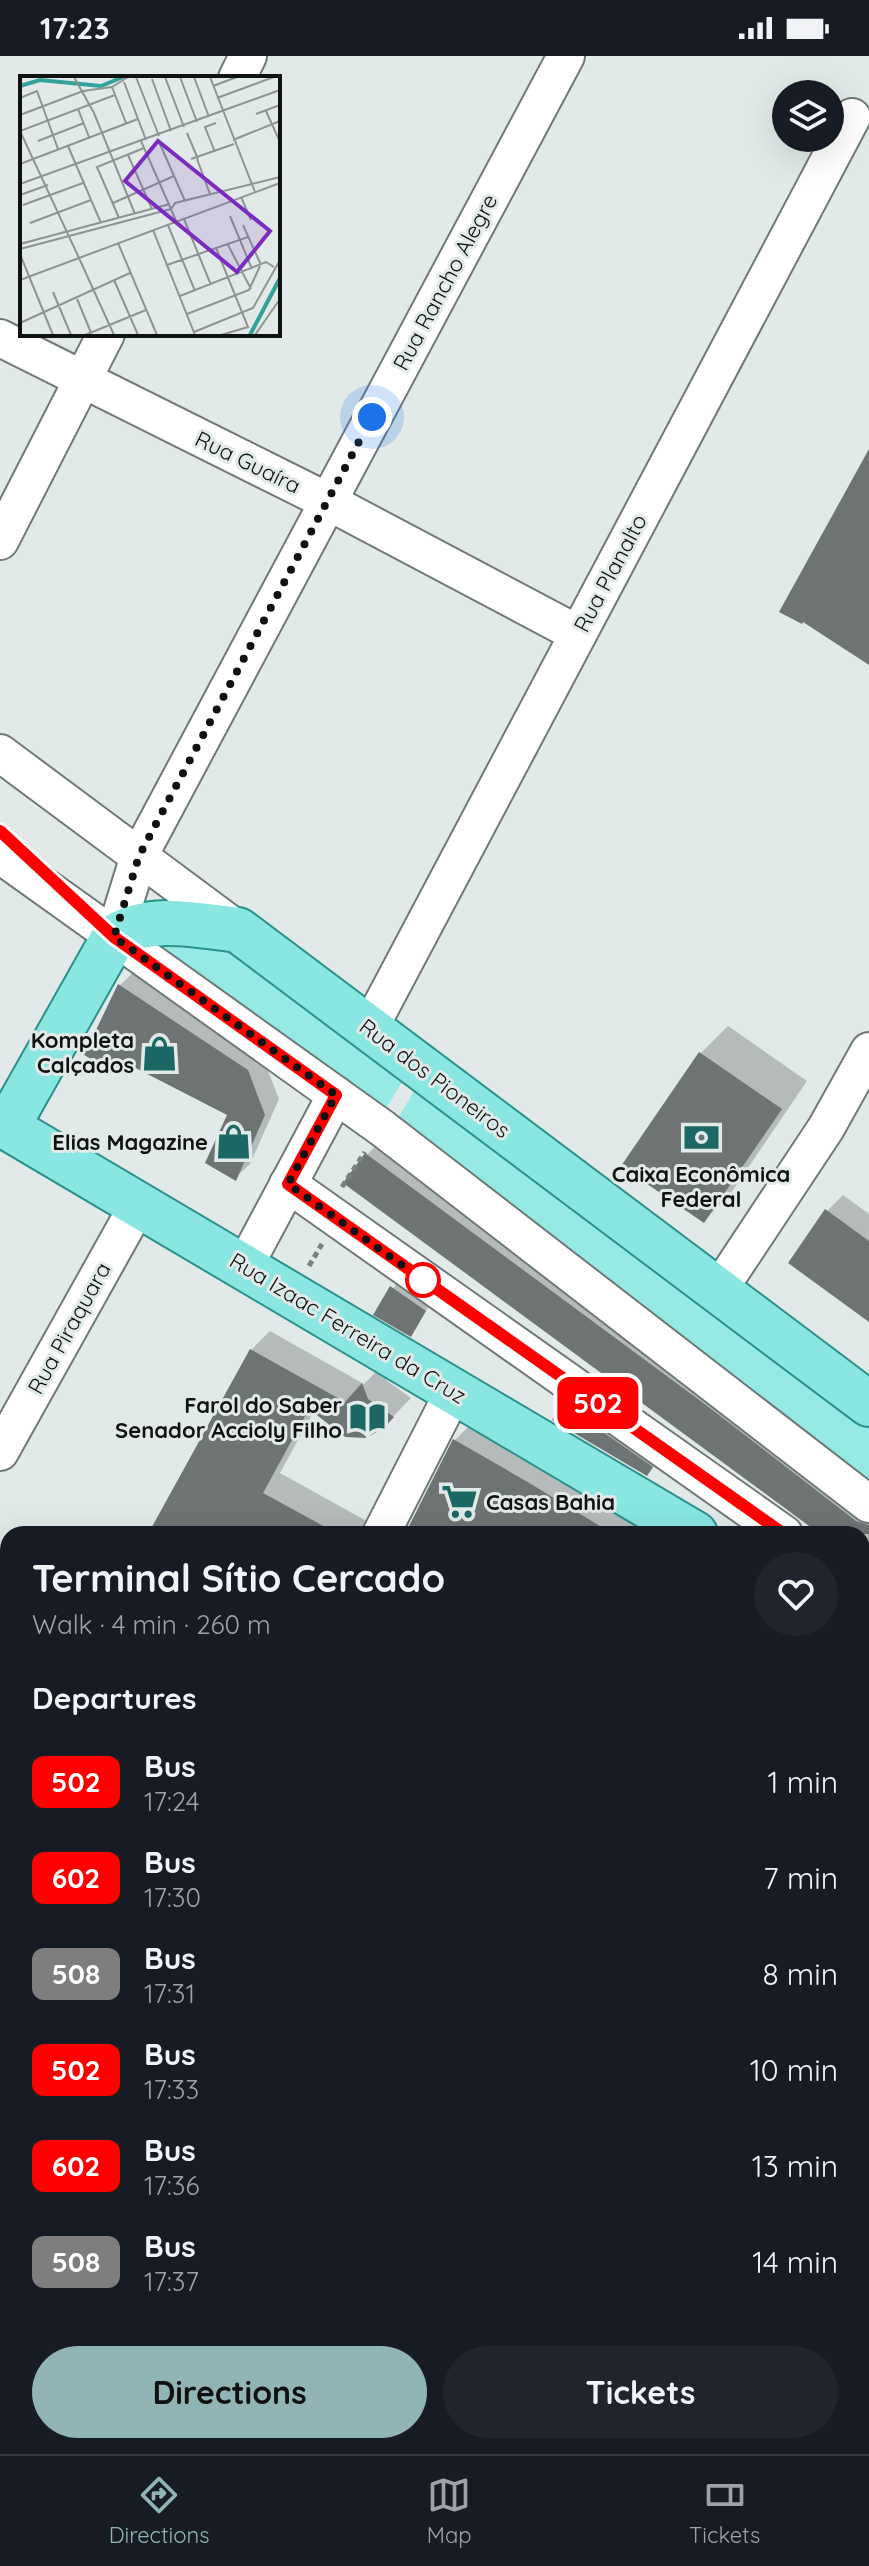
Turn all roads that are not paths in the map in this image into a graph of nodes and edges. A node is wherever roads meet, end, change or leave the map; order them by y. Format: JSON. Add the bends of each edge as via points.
{"nodes":[{"id":1,"x":248,"y":56,"type":"edge"},
{"id":2,"x":566,"y":56,"type":"edge"},
{"id":3,"x":238,"y":76,"type":"edge"},
{"id":4,"x":852,"y":117,"type":"dead end"},
{"id":5,"x":105,"y":336,"type":"edge"},
{"id":6,"x":0,"y":338,"type":"edge"},
{"id":7,"x":82,"y":381,"type":"junction"},
{"id":8,"x":327,"y":501,"type":"junction"},
{"id":9,"x":0,"y":541,"type":"edge"},
{"id":10,"x":578,"y":634,"type":"junction"},
{"id":11,"x":0,"y":753,"type":"edge"},
{"id":12,"x":0,"y":831,"type":"edge"},
{"id":13,"x":0,"y":855,"type":"edge"},
{"id":14,"x":139,"y":856,"type":"junction"},
{"id":15,"x":238,"y":930,"type":"junction"},
{"id":16,"x":114,"y":937,"type":"junction"},
{"id":17,"x":369,"y":1029,"type":"junction"},
{"id":18,"x":869,"y":1051,"type":"edge"},
{"id":19,"x":336,"y":1095,"type":"junction"},
{"id":20,"x":4,"y":1125,"type":"edge"},
{"id":21,"x":288,"y":1184,"type":"junction"},
{"id":22,"x":138,"y":1205,"type":"junction"},
{"id":23,"x":244,"y":1267,"type":"junction"},
{"id":24,"x":718,"y":1291,"type":"junction"},
{"id":25,"x":454,"y":1391,"type":"junction"},
{"id":26,"x":869,"y":1404,"type":"edge"},
{"id":27,"x":0,"y":1452,"type":"edge"},
{"id":28,"x":869,"y":1504,"type":"edge"},
{"id":29,"x":385,"y":1526,"type":"edge"},
{"id":30,"x":682,"y":1526,"type":"edge"},
{"id":31,"x":773,"y":1526,"type":"edge"}],
"edges":[{"from":1,"to":3,"type":"street"},
{"from":2,"to":8,"type":"street","name":"Rua Rancho Alegre"},
{"from":4,"to":10,"type":"street","name":"Rua Planalto"},
{"from":5,"to":7,"type":"street"},
{"from":6,"to":7,"type":"street","name":"Rua Guaíra"},
{"from":7,"to":8,"type":"street","name":"Rua Guaíra"},
{"from":7,"to":9,"type":"street"},
{"from":8,"to":10,"type":"street","name":"Rua Guaíra"},
{"from":8,"to":14,"type":"street","name":"Rua Rancho Alegre"},
{"from":10,"to":17,"type":"street","name":"Rua Planalto"},
{"from":11,"to":14,"type":"street","name":"Rua dos Pioneiros"},
{"from":12,"to":16,"type":"street"},
{"from":13,"to":16,"type":"street"},
{"from":14,"to":15,"type":"street","name":"Rua dos Pioneiros"},
{"from":14,"to":16,"type":"street","name":"Rua Rancho Alegre"},
{"from":15,"to":16,"type":"main road","via":[[151,923]]},
{"from":15,"to":17,"type":"main road","name":"Rua dos Pioneiros"},
{"from":16,"to":19,"type":"street"},
{"from":16,"to":20,"type":"main road","name":"Rua Rancho Alegre"},
{"from":17,"to":24,"type":"main road","name":"Rua dos Pioneiros"},
{"from":18,"to":24,"type":"street","via":[[826,1128]]},
{"from":19,"to":21,"type":"street"},
{"from":19,"to":28,"type":"street"},
{"from":20,"to":22,"type":"main road","name":"Rua Izaac Ferreira da Cruz"},
{"from":21,"to":23,"type":"street"},
{"from":21,"to":31,"type":"street"},
{"from":22,"to":23,"type":"main road","name":"Rua Izaac Ferreira da Cruz"},
{"from":22,"to":27,"type":"street","name":"Rua Piraquara"},
{"from":23,"to":25,"type":"main road","name":"Rua Izaac Ferreira da Cruz"},
{"from":24,"to":26,"type":"main road","name":"Rua dos Pioneiros"},
{"from":25,"to":29,"type":"street"},
{"from":25,"to":30,"type":"main road","name":"Rua Izaac Ferreira da Cruz"}]}
